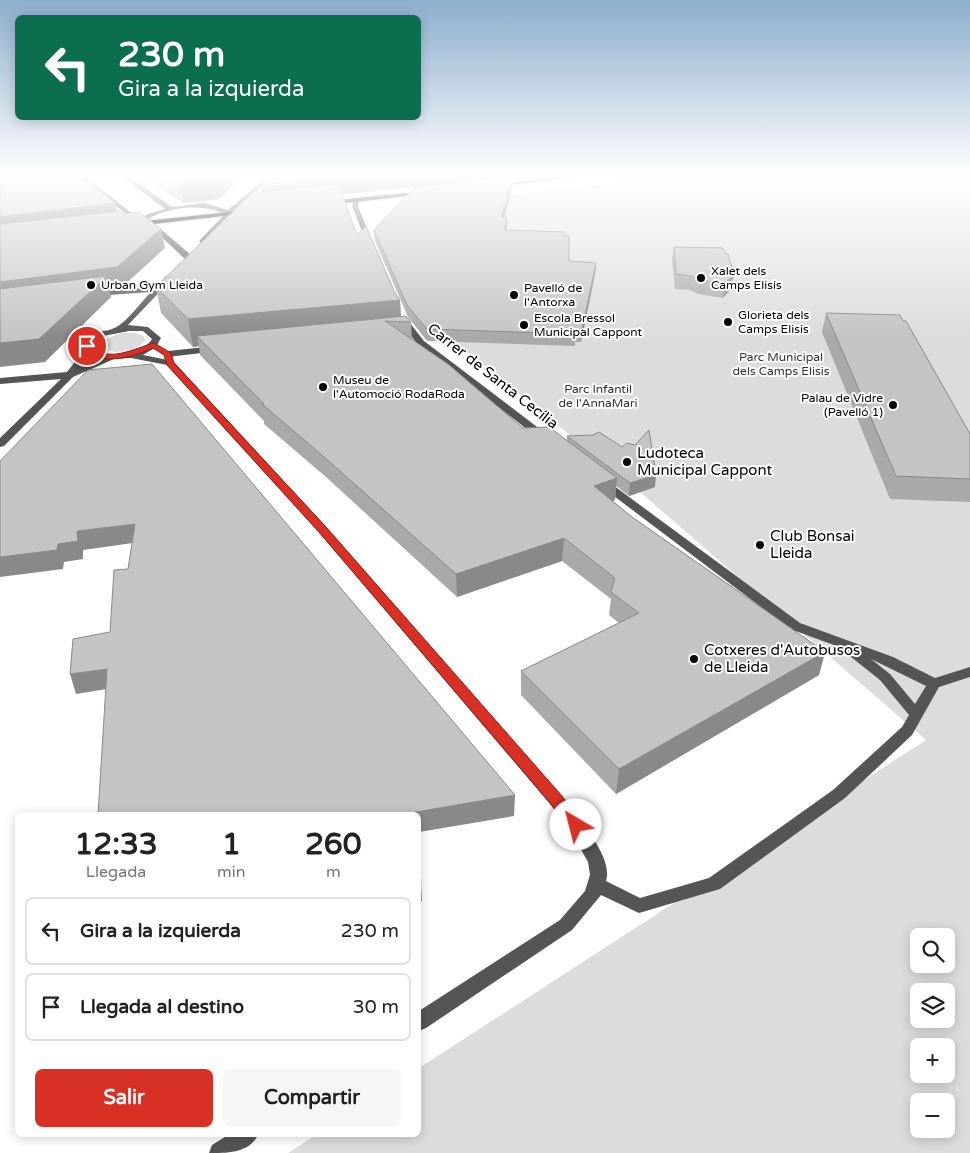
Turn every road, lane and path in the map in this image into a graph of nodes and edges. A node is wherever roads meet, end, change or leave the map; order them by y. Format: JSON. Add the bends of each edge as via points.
{"nodes":[{"id":1,"x":157,"y":229,"type":"edge"},
{"id":2,"x":216,"y":229,"type":"edge"},
{"id":3,"x":365,"y":229,"type":"edge"},
{"id":4,"x":375,"y":254,"type":"edge"},
{"id":5,"x":188,"y":257,"type":"junction"},
{"id":6,"x":158,"y":289,"type":"junction"},
{"id":7,"x":81,"y":296,"type":"edge"},
{"id":8,"x":399,"y":313,"type":"edge"},
{"id":9,"x":120,"y":329,"type":"junction"},
{"id":10,"x":154,"y":345,"type":"junction"},
{"id":11,"x":222,"y":349,"type":"edge"},
{"id":12,"x":89,"y":350,"type":"junction"},
{"id":13,"x":131,"y":355,"type":"junction"},
{"id":14,"x":112,"y":357,"type":"junction"},
{"id":15,"x":169,"y":359,"type":"junction"},
{"id":16,"x":79,"y":365,"type":"junction"},
{"id":17,"x":70,"y":375,"type":"junction"},
{"id":18,"x":11,"y":380,"type":"junction"},
{"id":19,"x":0,"y":381,"type":"edge"},
{"id":20,"x":54,"y":390,"type":"junction"},
{"id":21,"x":0,"y":444,"type":"edge"},
{"id":22,"x":555,"y":446,"type":"edge"},
{"id":23,"x":593,"y":475,"type":"edge"},
{"id":24,"x":845,"y":645,"type":"junction"},
{"id":25,"x":970,"y":672,"type":"edge"},
{"id":26,"x":934,"y":684,"type":"junction"},
{"id":27,"x":916,"y":714,"type":"junction"},
{"id":28,"x":595,"y":890,"type":"junction"},
{"id":29,"x":421,"y":1021,"type":"edge"},
{"id":30,"x":244,"y":1137,"type":"edge"},
{"id":31,"x":220,"y":1153,"type":"edge"}],
"edges":[{"from":1,"to":5,"type":"street"},
{"from":2,"to":5,"type":"street"},
{"from":3,"to":4,"type":"street"},
{"from":5,"to":6,"type":"street"},
{"from":6,"to":7,"type":"street"},
{"from":6,"to":9,"type":"street"},
{"from":8,"to":22,"type":"street","name":"Carrer de Santa Cecília","via":[[404,330]]},
{"from":9,"to":10,"type":"street","via":[[138,328],[151,332],[157,338]]},
{"from":9,"to":12,"type":"street","via":[[94,338],[87,346]]},
{"from":10,"to":13,"type":"street"},
{"from":10,"to":15,"type":"street"},
{"from":11,"to":15,"type":"street"},
{"from":12,"to":14,"type":"street"},
{"from":12,"to":16,"type":"street"},
{"from":13,"to":14,"type":"street"},
{"from":13,"to":15,"type":"street"},
{"from":14,"to":17,"type":"street"},
{"from":15,"to":28,"type":"street","via":[[322,529],[556,800],[580,831],[596,861],[599,875]]},
{"from":16,"to":17,"type":"street"},
{"from":16,"to":18,"type":"street"},
{"from":17,"to":18,"type":"street"},
{"from":17,"to":20,"type":"street"},
{"from":18,"to":19,"type":"street"},
{"from":18,"to":20,"type":"street"},
{"from":20,"to":21,"type":"street"},
{"from":23,"to":24,"type":"street","via":[[795,626]]},
{"from":24,"to":26,"type":"street","via":[[888,660]]},
{"from":24,"to":27,"type":"street","via":[[885,677]]},
{"from":25,"to":26,"type":"street"},
{"from":26,"to":27,"type":"street"},
{"from":27,"to":28,"type":"street","via":[[907,731],[839,794],[714,884],[639,906]]},
{"from":28,"to":29,"type":"street","via":[[566,925]]},
{"from":30,"to":31,"type":"street"}]}
